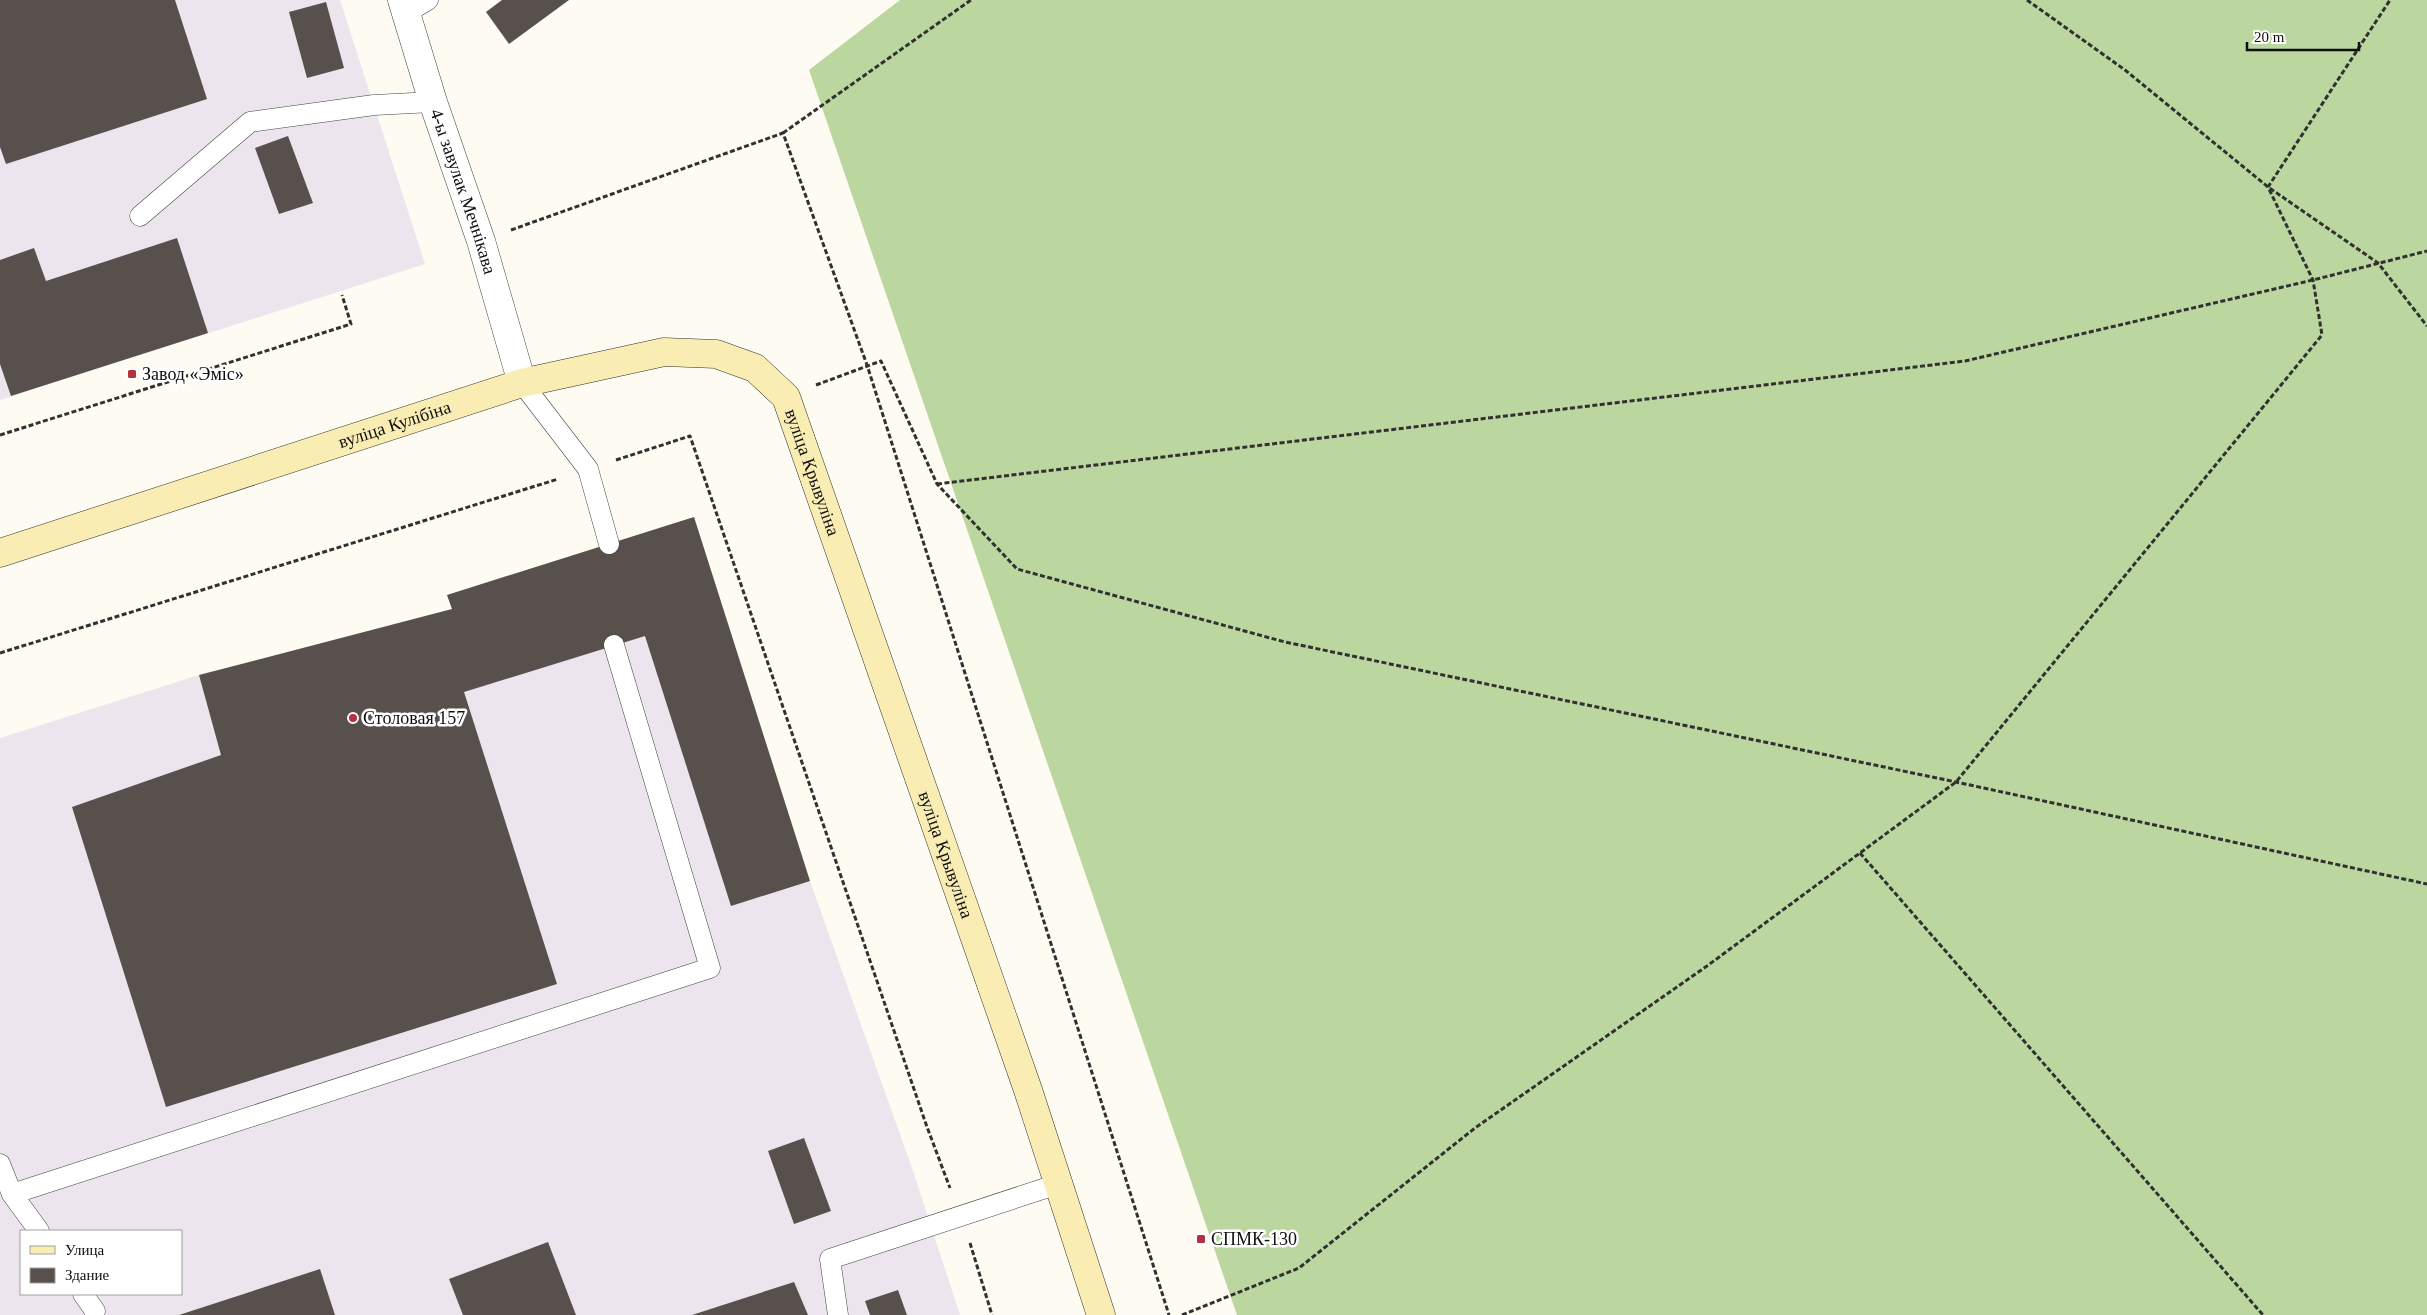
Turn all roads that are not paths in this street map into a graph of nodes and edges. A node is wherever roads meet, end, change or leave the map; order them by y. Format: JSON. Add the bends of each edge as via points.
{"nodes":[{"id":1,"x":412,"y":4,"type":"edge"},
{"id":2,"x":433,"y":102,"type":"junction"},
{"id":3,"x":140,"y":216,"type":"dead end"},
{"id":4,"x":522,"y":383,"type":"junction"},
{"id":5,"x":786,"y":397,"type":"joint"},
{"id":6,"x":608,"y":544,"type":"dead end"},
{"id":7,"x":0,"y":553,"type":"edge"},
{"id":8,"x":614,"y":645,"type":"dead end"},
{"id":9,"x":0,"y":1164,"type":"edge"},
{"id":10,"x":1058,"y":1184,"type":"junction"},
{"id":11,"x":12,"y":1194,"type":"junction"},
{"id":12,"x":38,"y":1230,"type":"edge"},
{"id":13,"x":84,"y":1295,"type":"edge"},
{"id":14,"x":96,"y":1311,"type":"dead end"},
{"id":15,"x":838,"y":1315,"type":"edge"},
{"id":16,"x":1101,"y":1315,"type":"edge"}],
"edges":[{"from":1,"to":2,"type":"street","name":"4-ы завулак Мечнікава"},
{"from":2,"to":3,"type":"lane","via":[[374,105],[250,122]]},
{"from":2,"to":4,"type":"street","name":"4-ы завулак Мечнікава","via":[[481,241]]},
{"from":4,"to":5,"type":"main road","name":"вуліца Кулібіна","via":[[664,352],[716,354],[755,368]]},
{"from":4,"to":6,"type":"lane","via":[[588,469]]},
{"from":4,"to":7,"type":"main road","name":"вуліца Кулібіна"},
{"from":5,"to":10,"type":"main road","name":"вуліца Крывуліна"},
{"from":8,"to":11,"type":"lane","via":[[710,968]]},
{"from":9,"to":11,"type":"lane"},
{"from":10,"to":15,"type":"lane","via":[[830,1260]]},
{"from":10,"to":16,"type":"main road","name":"вуліца Крывуліна"},
{"from":11,"to":12,"type":"lane"},
{"from":13,"to":14,"type":"lane"}]}
